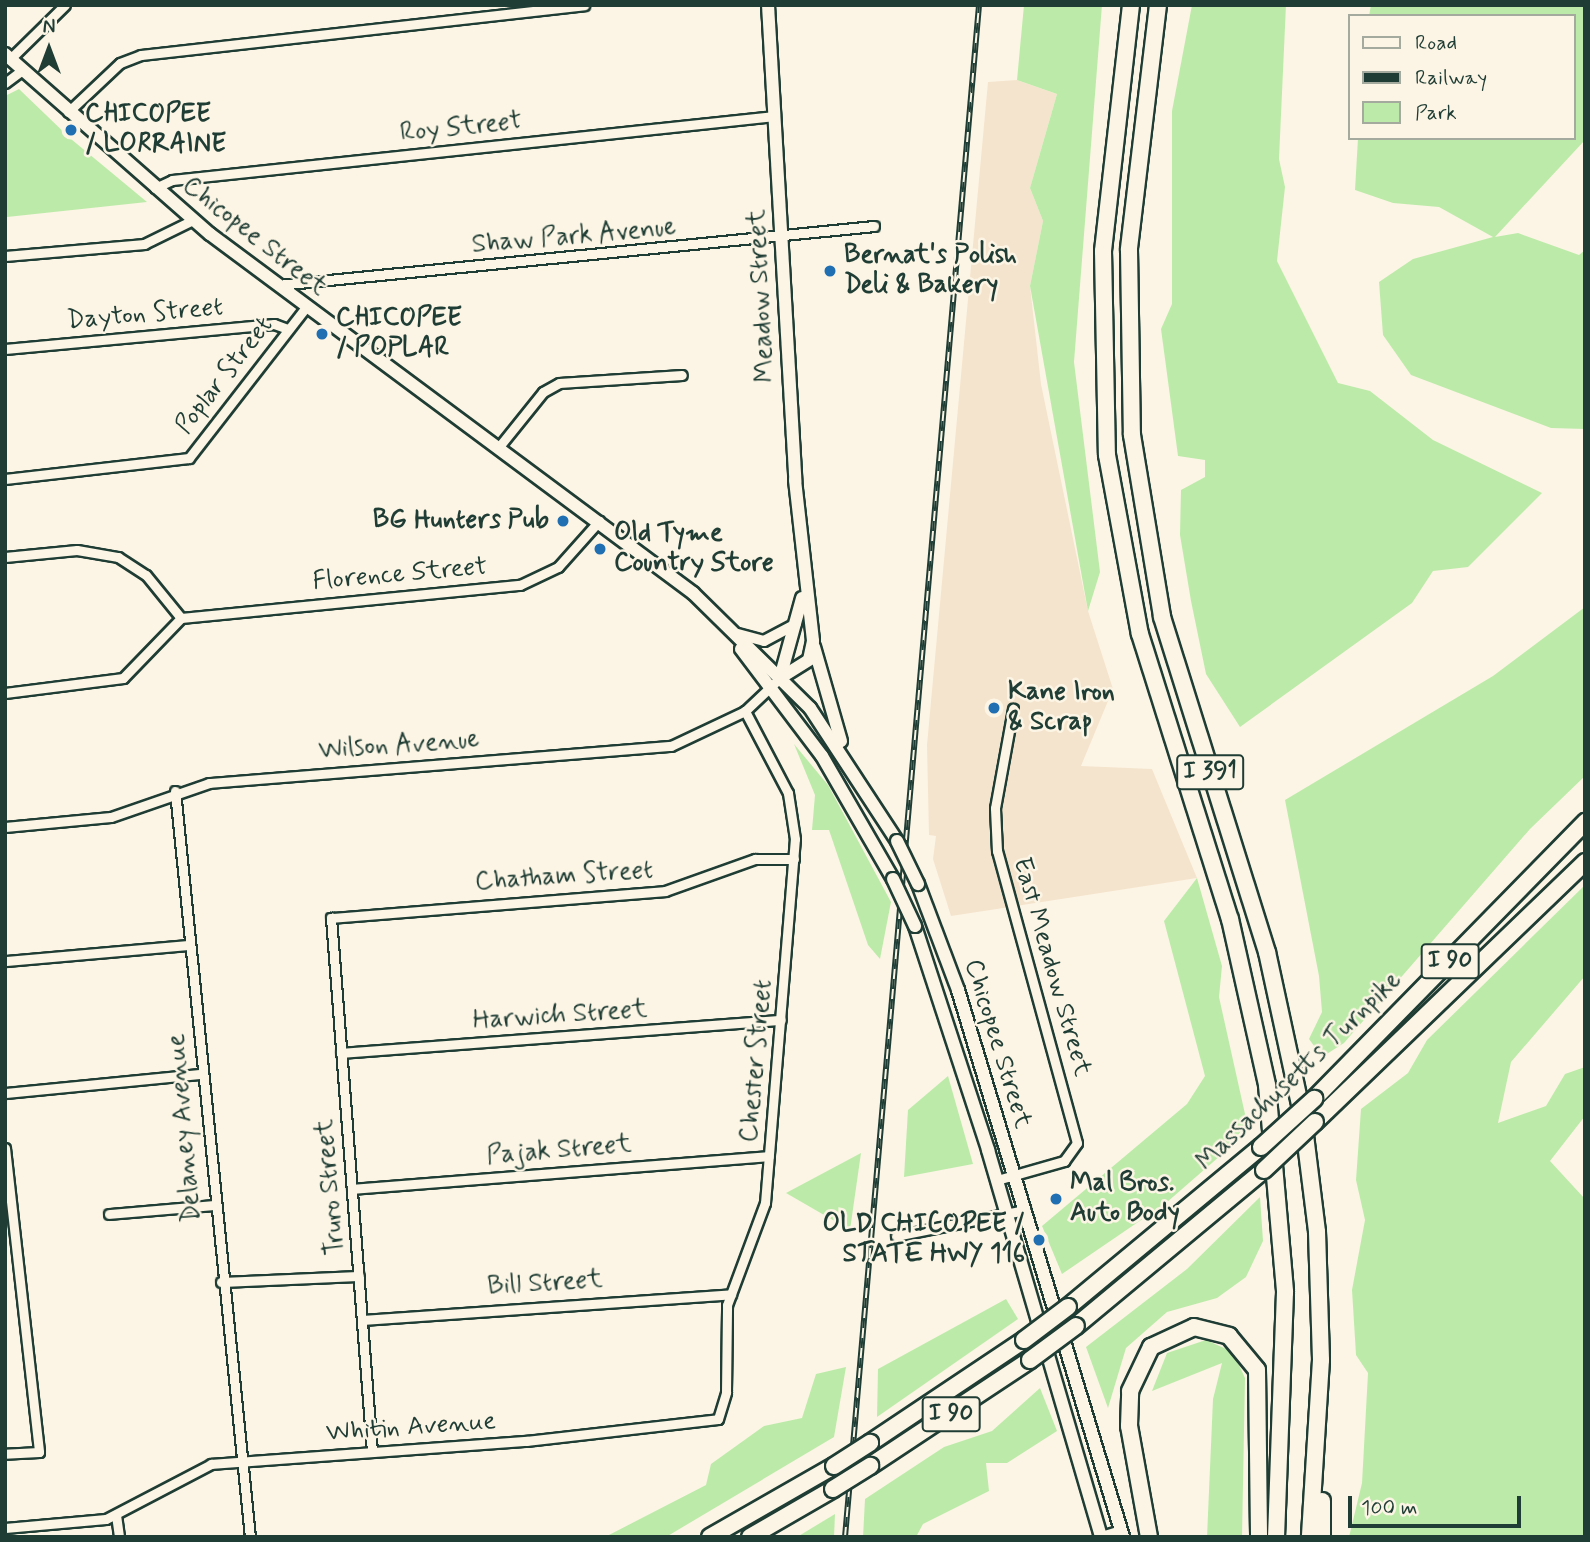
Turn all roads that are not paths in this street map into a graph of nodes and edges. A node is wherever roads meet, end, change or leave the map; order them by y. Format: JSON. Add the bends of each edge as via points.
{"nodes":[{"id":1,"x":65,"y":5,"type":"edge"},
{"id":2,"x":584,"y":5,"type":"edge"},
{"id":3,"x":768,"y":5,"type":"edge"},
{"id":4,"x":1131,"y":5,"type":"edge"},
{"id":5,"x":1158,"y":5,"type":"edge"},
{"id":6,"x":8,"y":57,"type":"edge"},
{"id":7,"x":22,"y":70,"type":"junction"},
{"id":8,"x":5,"y":83,"type":"edge"},
{"id":9,"x":68,"y":112,"type":"junction"},
{"id":10,"x":775,"y":116,"type":"junction"},
{"id":11,"x":155,"y":188,"type":"junction"},
{"id":12,"x":193,"y":220,"type":"junction"},
{"id":13,"x":874,"y":226,"type":"dead end"},
{"id":14,"x":782,"y":238,"type":"junction"},
{"id":15,"x":5,"y":256,"type":"edge"},
{"id":16,"x":278,"y":285,"type":"junction"},
{"id":17,"x":306,"y":307,"type":"junction"},
{"id":18,"x":288,"y":330,"type":"junction"},
{"id":19,"x":5,"y":349,"type":"edge"},
{"id":20,"x":682,"y":374,"type":"dead end"},
{"id":21,"x":498,"y":448,"type":"junction"},
{"id":22,"x":5,"y":480,"type":"edge"},
{"id":23,"x":599,"y":521,"type":"junction"},
{"id":24,"x":5,"y":557,"type":"edge"},
{"id":25,"x":804,"y":584,"type":"junction"},
{"id":26,"x":181,"y":618,"type":"junction"},
{"id":27,"x":720,"y":620,"type":"junction"},
{"id":28,"x":797,"y":622,"type":"junction"},
{"id":29,"x":813,"y":642,"type":"junction"},
{"id":30,"x":780,"y":678,"type":"junction"},
{"id":31,"x":771,"y":690,"type":"junction"},
{"id":32,"x":5,"y":694,"type":"edge"},
{"id":33,"x":1013,"y":709,"type":"dead end"},
{"id":34,"x":746,"y":711,"type":"junction"},
{"id":35,"x":852,"y":767,"type":"junction"},
{"id":36,"x":175,"y":791,"type":"junction"},
{"id":37,"x":1585,"y":822,"type":"edge"},
{"id":38,"x":5,"y":827,"type":"edge"},
{"id":39,"x":794,"y":859,"type":"junction"},
{"id":40,"x":1585,"y":862,"type":"edge"},
{"id":41,"x":331,"y":918,"type":"joint"},
{"id":42,"x":190,"y":945,"type":"junction"},
{"id":43,"x":5,"y":961,"type":"edge"},
{"id":44,"x":781,"y":1020,"type":"junction"},
{"id":45,"x":341,"y":1053,"type":"junction"},
{"id":46,"x":200,"y":1074,"type":"junction"},
{"id":47,"x":5,"y":1093,"type":"edge"},
{"id":48,"x":5,"y":1148,"type":"edge"},
{"id":49,"x":769,"y":1156,"type":"junction"},
{"id":50,"x":1014,"y":1175,"type":"junction"},
{"id":51,"x":997,"y":1180,"type":"junction"},
{"id":52,"x":352,"y":1189,"type":"junction"},
{"id":53,"x":213,"y":1205,"type":"junction"},
{"id":54,"x":1025,"y":1210,"type":"junction"},
{"id":55,"x":109,"y":1213,"type":"dead end"},
{"id":56,"x":1005,"y":1215,"type":"junction"},
{"id":57,"x":9,"y":1220,"type":"edge"},
{"id":58,"x":896,"y":1236,"type":"dead end"},
{"id":59,"x":359,"y":1276,"type":"junction"},
{"id":60,"x":221,"y":1282,"type":"junction"},
{"id":61,"x":731,"y":1294,"type":"junction"},
{"id":62,"x":363,"y":1320,"type":"junction"},
{"id":63,"x":1321,"y":1388,"type":"junction"},
{"id":64,"x":719,"y":1417,"type":"joint"},
{"id":65,"x":372,"y":1452,"type":"junction"},
{"id":66,"x":5,"y":1454,"type":"edge"},
{"id":67,"x":240,"y":1461,"type":"junction"},
{"id":68,"x":116,"y":1515,"type":"junction"},
{"id":69,"x":5,"y":1528,"type":"edge"},
{"id":70,"x":1122,"y":1533,"type":"edge"},
{"id":71,"x":1100,"y":1536,"type":"edge"},
{"id":72,"x":119,"y":1537,"type":"edge"},
{"id":73,"x":250,"y":1537,"type":"edge"},
{"id":74,"x":710,"y":1537,"type":"edge"},
{"id":75,"x":750,"y":1537,"type":"edge"},
{"id":76,"x":1149,"y":1537,"type":"edge"},
{"id":77,"x":1259,"y":1537,"type":"edge"},
{"id":78,"x":1276,"y":1537,"type":"edge"},
{"id":79,"x":1310,"y":1537,"type":"edge"},
{"id":80,"x":1322,"y":1537,"type":"edge"}],
"edges":[{"from":1,"to":6,"type":"street"},
{"from":2,"to":9,"type":"street","via":[[141,55],[120,64]]},
{"from":3,"to":10,"type":"main road","name":"Meadow Street"},
{"from":4,"to":78,"type":"highway","number":"I 391","via":[[1103,251],[1107,455],[1137,622],[1233,931],[1267,1085],[1285,1292]]},
{"from":5,"to":63,"type":"highway","number":"I 391","via":[[1129,250],[1135,462],[1175,666],[1258,918],[1292,1057],[1317,1232]]},
{"from":6,"to":7,"type":"main road","name":"Chicopee Street"},
{"from":7,"to":8,"type":"street"},
{"from":7,"to":9,"type":"main road","name":"Chicopee Street"},
{"from":9,"to":11,"type":"main road","name":"Chicopee Street"},
{"from":10,"to":11,"type":"street","name":"Roy Street","via":[[172,180]]},
{"from":10,"to":14,"type":"main road","name":"Meadow Street"},
{"from":11,"to":12,"type":"main road","name":"Chicopee Street"},
{"from":12,"to":15,"type":"street","via":[[144,244]]},
{"from":12,"to":16,"type":"main road","name":"Chicopee Street"},
{"from":13,"to":14,"type":"street","name":"Shaw Park Avenue"},
{"from":14,"to":16,"type":"street","name":"Shaw Park Avenue"},
{"from":14,"to":25,"type":"main road","name":"Meadow Street"},
{"from":16,"to":17,"type":"main road","name":"Chicopee Street"},
{"from":17,"to":18,"type":"street","name":"Poplar Street"},
{"from":17,"to":21,"type":"main road","name":"Chicopee Street"},
{"from":18,"to":19,"type":"street","name":"Dayton Street","via":[[274,324]]},
{"from":18,"to":22,"type":"street","name":"Poplar Street","via":[[185,460]]},
{"from":20,"to":21,"type":"street","via":[[559,383],[541,395]]},
{"from":21,"to":23,"type":"main road","name":"Chicopee Street"},
{"from":23,"to":26,"type":"street","name":"Florence Street","via":[[558,567],[520,584]]},
{"from":23,"to":27,"type":"main road","name":"Chicopee Street"},
{"from":24,"to":26,"type":"street","via":[[77,550],[118,557],[146,575]]},
{"from":25,"to":28,"type":"main road","name":"Meadow Street"},
{"from":25,"to":29,"type":"main road","name":"Meadow Street"},
{"from":26,"to":32,"type":"street","via":[[123,678]]},
{"from":27,"to":28,"type":"street","via":[[759,641],[779,638]]},
{"from":27,"to":30,"type":"main road","name":"Chicopee Street"},
{"from":27,"to":31,"type":"main road","name":"Chicopee Street"},
{"from":28,"to":30,"type":"main road","name":"Meadow Street"},
{"from":29,"to":30,"type":"main road","via":[[809,660]]},
{"from":29,"to":35,"type":"main road","name":"Meadow Street"},
{"from":30,"to":31,"type":"street","name":"Wilson Avenue"},
{"from":30,"to":35,"type":"main road","name":"Chicopee Street"},
{"from":31,"to":34,"type":"street","name":"Wilson Avenue"},
{"from":31,"to":51,"type":"main road","name":"Chicopee Street","bridge":true,"via":[[841,784],[915,926]]},
{"from":33,"to":50,"type":"street","name":"East Meadow Street","via":[[995,808],[997,851],[1077,1143],[1064,1161]]},
{"from":34,"to":36,"type":"street","name":"Wilson Avenue","via":[[659,748],[230,780]]},
{"from":34,"to":39,"type":"street","name":"Chester Street","via":[[790,800]]},
{"from":35,"to":50,"type":"main road","name":"Chicopee Street","bridge":true,"via":[[918,884]]},
{"from":36,"to":38,"type":"street","name":"Wilson Avenue","via":[[111,817]]},
{"from":36,"to":42,"type":"street","name":"Delaney Avenue"},
{"from":37,"to":74,"type":"highway","name":"Massachusetts Turnpike","number":"I 90","bridge":true,"via":[[1314,1099],[1068,1307],[870,1443]]},
{"from":39,"to":41,"type":"street","name":"Chatham Street","via":[[733,865],[675,890]]},
{"from":39,"to":44,"type":"street","name":"Chester Street"},
{"from":40,"to":75,"type":"highway","name":"Massachusetts Turnpike","number":"I 90","bridge":true,"via":[[1264,1170],[1076,1325],[870,1466]]},
{"from":41,"to":45,"type":"street","name":"Truro Street"},
{"from":42,"to":43,"type":"street"},
{"from":42,"to":46,"type":"street","name":"Delaney Avenue"},
{"from":44,"to":45,"type":"street","name":"Harwich Street"},
{"from":44,"to":49,"type":"street","name":"Chester Street"},
{"from":45,"to":52,"type":"street","name":"Truro Street"},
{"from":46,"to":47,"type":"street"},
{"from":46,"to":53,"type":"street","name":"Delaney Avenue"},
{"from":48,"to":57,"type":"street"},
{"from":49,"to":52,"type":"street","name":"Pajak Street"},
{"from":49,"to":61,"type":"street","name":"Chester Street","via":[[761,1229]]},
{"from":50,"to":51,"type":"street","name":"East Meadow Street"},
{"from":50,"to":54,"type":"main road","name":"Chicopee Street"},
{"from":51,"to":56,"type":"main road","name":"Chicopee Street"},
{"from":52,"to":59,"type":"street","name":"Truro Street"},
{"from":53,"to":55,"type":"street"},
{"from":53,"to":60,"type":"street","name":"Delaney Avenue"},
{"from":54,"to":56,"type":"street"},
{"from":54,"to":70,"type":"main road","name":"Chicopee Street"},
{"from":56,"to":58,"type":"street"},
{"from":56,"to":71,"type":"main road","name":"Chicopee Street"},
{"from":57,"to":66,"type":"street","via":[[39,1452]]},
{"from":59,"to":60,"type":"street"},
{"from":59,"to":62,"type":"street","name":"Truro Street"},
{"from":60,"to":67,"type":"street","name":"Delaney Avenue"},
{"from":61,"to":62,"type":"street","name":"Bill Street"},
{"from":61,"to":64,"type":"street","name":"Chester Street"},
{"from":62,"to":65,"type":"street","name":"Truro Street"},
{"from":63,"to":79,"type":"highway","number":"I 391"},
{"from":63,"to":80,"type":"highway"},
{"from":64,"to":65,"type":"street","name":"Whitin Avenue","via":[[700,1425]]},
{"from":65,"to":67,"type":"street","name":"Whitin Avenue"},
{"from":67,"to":68,"type":"street","name":"Whitin Avenue","via":[[211,1464]]},
{"from":67,"to":73,"type":"street","name":"Delaney Avenue"},
{"from":68,"to":69,"type":"street"},
{"from":68,"to":72,"type":"street"},
{"from":70,"to":71,"type":"street"},
{"from":76,"to":77,"type":"highway","via":[[1129,1426],[1130,1391],[1150,1347],[1194,1327],[1229,1336],[1257,1370]]}]}
